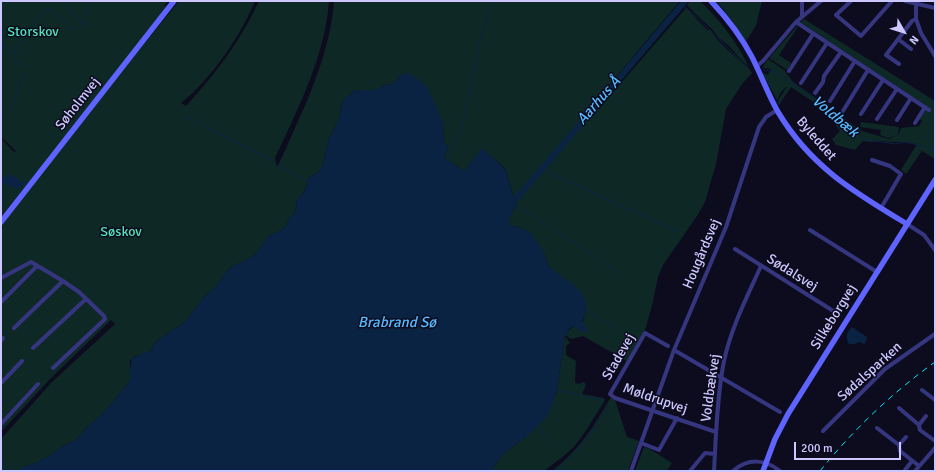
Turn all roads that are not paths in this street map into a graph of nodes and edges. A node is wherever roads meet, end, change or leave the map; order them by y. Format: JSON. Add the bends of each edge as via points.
{"nodes":[{"id":1,"x":174,"y":1,"type":"edge"},
{"id":2,"x":711,"y":1,"type":"edge"},
{"id":3,"x":802,"y":1,"type":"edge"},
{"id":4,"x":821,"y":1,"type":"edge"},
{"id":5,"x":851,"y":1,"type":"edge"},
{"id":6,"x":892,"y":1,"type":"edge"},
{"id":7,"x":905,"y":1,"type":"edge"},
{"id":8,"x":916,"y":4,"type":"junction"},
{"id":9,"x":935,"y":8,"type":"edge"},
{"id":10,"x":802,"y":17,"type":"junction"},
{"id":11,"x":916,"y":19,"type":"junction"},
{"id":12,"x":796,"y":22,"type":"junction"},
{"id":13,"x":813,"y":34,"type":"junction"},
{"id":14,"x":898,"y":39,"type":"junction"},
{"id":15,"x":827,"y":42,"type":"junction"},
{"id":16,"x":911,"y":49,"type":"dead end"},
{"id":17,"x":841,"y":52,"type":"junction"},
{"id":18,"x":935,"y":56,"type":"edge"},
{"id":19,"x":855,"y":61,"type":"junction"},
{"id":20,"x":900,"y":64,"type":"dead end"},
{"id":21,"x":756,"y":66,"type":"junction"},
{"id":22,"x":868,"y":70,"type":"junction"},
{"id":23,"x":789,"y":71,"type":"dead end"},
{"id":24,"x":884,"y":80,"type":"junction"},
{"id":25,"x":801,"y":82,"type":"dead end"},
{"id":26,"x":897,"y":89,"type":"junction"},
{"id":27,"x":816,"y":93,"type":"dead end"},
{"id":28,"x":911,"y":98,"type":"junction"},
{"id":29,"x":830,"y":101,"type":"dead end"},
{"id":30,"x":777,"y":110,"type":"junction"},
{"id":31,"x":843,"y":110,"type":"dead end"},
{"id":32,"x":861,"y":114,"type":"dead end"},
{"id":33,"x":878,"y":119,"type":"dead end"},
{"id":34,"x":897,"y":120,"type":"dead end"},
{"id":35,"x":915,"y":123,"type":"dead end"},
{"id":36,"x":872,"y":160,"type":"dead end"},
{"id":37,"x":935,"y":180,"type":"edge"},
{"id":38,"x":881,"y":208,"type":"junction"},
{"id":39,"x":1,"y":222,"type":"edge"},
{"id":40,"x":907,"y":224,"type":"junction"},
{"id":41,"x":810,"y":230,"type":"dead end"},
{"id":42,"x":735,"y":250,"type":"dead end"},
{"id":43,"x":935,"y":250,"type":"edge"},
{"id":44,"x":37,"y":266,"type":"junction"},
{"id":45,"x":762,"y":266,"type":"junction"},
{"id":46,"x":877,"y":272,"type":"junction"},
{"id":47,"x":1,"y":278,"type":"edge"},
{"id":48,"x":63,"y":281,"type":"junction"},
{"id":49,"x":86,"y":299,"type":"junction"},
{"id":50,"x":1,"y":302,"type":"edge"},
{"id":51,"x":838,"y":314,"type":"dead end"},
{"id":52,"x":14,"y":328,"type":"dead end"},
{"id":53,"x":935,"y":334,"type":"edge"},
{"id":54,"x":668,"y":346,"type":"dead end"},
{"id":55,"x":33,"y":348,"type":"dead end"},
{"id":56,"x":674,"y":350,"type":"junction"},
{"id":57,"x":22,"y":361,"type":"dead end"},
{"id":58,"x":53,"y":368,"type":"dead end"},
{"id":59,"x":721,"y":377,"type":"junction"},
{"id":60,"x":1,"y":383,"type":"edge"},
{"id":61,"x":38,"y":384,"type":"dead end"},
{"id":62,"x":922,"y":390,"type":"dead end"},
{"id":63,"x":610,"y":394,"type":"joint"},
{"id":64,"x":935,"y":400,"type":"edge"},
{"id":65,"x":899,"y":408,"type":"dead end"},
{"id":66,"x":653,"y":411,"type":"junction"},
{"id":67,"x":780,"y":412,"type":"dead end"},
{"id":68,"x":926,"y":416,"type":"dead end"},
{"id":69,"x":677,"y":418,"type":"junction"},
{"id":70,"x":1,"y":424,"type":"edge"},
{"id":71,"x":919,"y":425,"type":"junction"},
{"id":72,"x":877,"y":428,"type":"dead end"},
{"id":73,"x":823,"y":431,"type":"dead end"},
{"id":74,"x":716,"y":432,"type":"junction"},
{"id":75,"x":906,"y":437,"type":"dead end"},
{"id":76,"x":935,"y":441,"type":"edge"},
{"id":77,"x":641,"y":444,"type":"junction"},
{"id":78,"x":899,"y":445,"type":"junction"},
{"id":79,"x":935,"y":450,"type":"edge"},
{"id":80,"x":715,"y":454,"type":"junction"},
{"id":81,"x":912,"y":461,"type":"junction"},
{"id":82,"x":766,"y":463,"type":"junction"},
{"id":83,"x":919,"y":466,"type":"junction"},
{"id":84,"x":905,"y":470,"type":"dead end"},
{"id":85,"x":631,"y":471,"type":"edge"},
{"id":86,"x":690,"y":471,"type":"edge"},
{"id":87,"x":714,"y":471,"type":"edge"},
{"id":88,"x":734,"y":471,"type":"edge"},
{"id":89,"x":763,"y":471,"type":"edge"},
{"id":90,"x":780,"y":471,"type":"edge"},
{"id":91,"x":915,"y":471,"type":"edge"}],
"edges":[{"from":1,"to":39,"type":"street","name":"Søholmvej"},
{"from":2,"to":21,"type":"street","name":"Byleddet","via":[[735,29]]},
{"from":3,"to":10,"type":"street"},
{"from":4,"to":10,"type":"street"},
{"from":5,"to":6,"type":"street","via":[[836,15],[861,36]]},
{"from":7,"to":8,"type":"street"},
{"from":8,"to":9,"type":"street"},
{"from":8,"to":11,"type":"street"},
{"from":10,"to":12,"type":"street"},
{"from":11,"to":14,"type":"street"},
{"from":11,"to":18,"type":"street"},
{"from":12,"to":13,"type":"street"},
{"from":12,"to":21,"type":"street"},
{"from":13,"to":15,"type":"street"},
{"from":13,"to":23,"type":"street"},
{"from":14,"to":16,"type":"street"},
{"from":14,"to":20,"type":"street","via":[[886,54]]},
{"from":15,"to":17,"type":"street"},
{"from":15,"to":25,"type":"street"},
{"from":17,"to":19,"type":"street"},
{"from":17,"to":27,"type":"street","via":[[824,76]]},
{"from":19,"to":22,"type":"street"},
{"from":19,"to":29,"type":"street"},
{"from":21,"to":30,"type":"street","name":"Byleddet"},
{"from":22,"to":24,"type":"street"},
{"from":22,"to":31,"type":"street"},
{"from":24,"to":26,"type":"street"},
{"from":24,"to":32,"type":"street"},
{"from":26,"to":28,"type":"street"},
{"from":26,"to":33,"type":"street"},
{"from":28,"to":34,"type":"street"},
{"from":28,"to":35,"type":"street","via":[[927,108]]},
{"from":30,"to":38,"type":"street","name":"Byleddet","via":[[797,140],[822,166],[847,187]]},
{"from":30,"to":56,"type":"street","name":"Hougårdsvej","via":[[766,117],[759,127],[726,227]]},
{"from":36,"to":38,"type":"street","via":[[890,166],[901,174]]},
{"from":37,"to":40,"type":"street","name":"Silkeborgvej"},
{"from":38,"to":40,"type":"street","name":"Byleddet"},
{"from":40,"to":43,"type":"street","via":[[924,235]]},
{"from":40,"to":46,"type":"street","name":"Silkeborgvej"},
{"from":41,"to":46,"type":"street"},
{"from":42,"to":45,"type":"street","name":"Sødalsvej"},
{"from":44,"to":47,"type":"street","via":[[29,262]]},
{"from":44,"to":48,"type":"street"},
{"from":44,"to":50,"type":"street"},
{"from":45,"to":51,"type":"street","name":"Sødalsvej"},
{"from":45,"to":59,"type":"street","name":"Voldbækvej","via":[[735,326]]},
{"from":46,"to":82,"type":"street","name":"Silkeborgvej","via":[[786,417]]},
{"from":48,"to":49,"type":"street"},
{"from":48,"to":52,"type":"street"},
{"from":49,"to":55,"type":"street"},
{"from":49,"to":58,"type":"street","via":[[105,319]]},
{"from":53,"to":73,"type":"street","name":"Sødalsparken","via":[[885,369]]},
{"from":54,"to":63,"type":"street","name":"Stadevej","via":[[646,333]]},
{"from":56,"to":59,"type":"street"},
{"from":56,"to":66,"type":"street","name":"Hougårdsvej"},
{"from":57,"to":60,"type":"street"},
{"from":59,"to":67,"type":"street","via":[[765,406]]},
{"from":59,"to":74,"type":"street","name":"Voldbækvej"},
{"from":61,"to":70,"type":"street"},
{"from":62,"to":64,"type":"street"},
{"from":63,"to":66,"type":"street","name":"Møldrupvej"},
{"from":65,"to":71,"type":"street"},
{"from":66,"to":69,"type":"street","name":"Møldrupvej"},
{"from":66,"to":77,"type":"street","name":"Hougårdsvej"},
{"from":68,"to":71,"type":"street"},
{"from":69,"to":74,"type":"street","name":"Møldrupvej"},
{"from":69,"to":77,"type":"street","via":[[659,450]]},
{"from":71,"to":76,"type":"street","via":[[920,430]]},
{"from":72,"to":78,"type":"street"},
{"from":74,"to":80,"type":"street","name":"Voldbækvej"},
{"from":75,"to":78,"type":"street"},
{"from":77,"to":85,"type":"street","name":"Hougårdsvej"},
{"from":78,"to":81,"type":"street","via":[[900,451]]},
{"from":79,"to":83,"type":"street"},
{"from":80,"to":86,"type":"street","via":[[705,453]]},
{"from":80,"to":87,"type":"street","name":"Voldbækvej"},
{"from":81,"to":83,"type":"street"},
{"from":81,"to":84,"type":"street"},
{"from":82,"to":88,"type":"street","via":[[748,462]]},
{"from":82,"to":89,"type":"street","name":"Silkeborgvej"},
{"from":82,"to":90,"type":"street"},
{"from":83,"to":91,"type":"street"}]}
